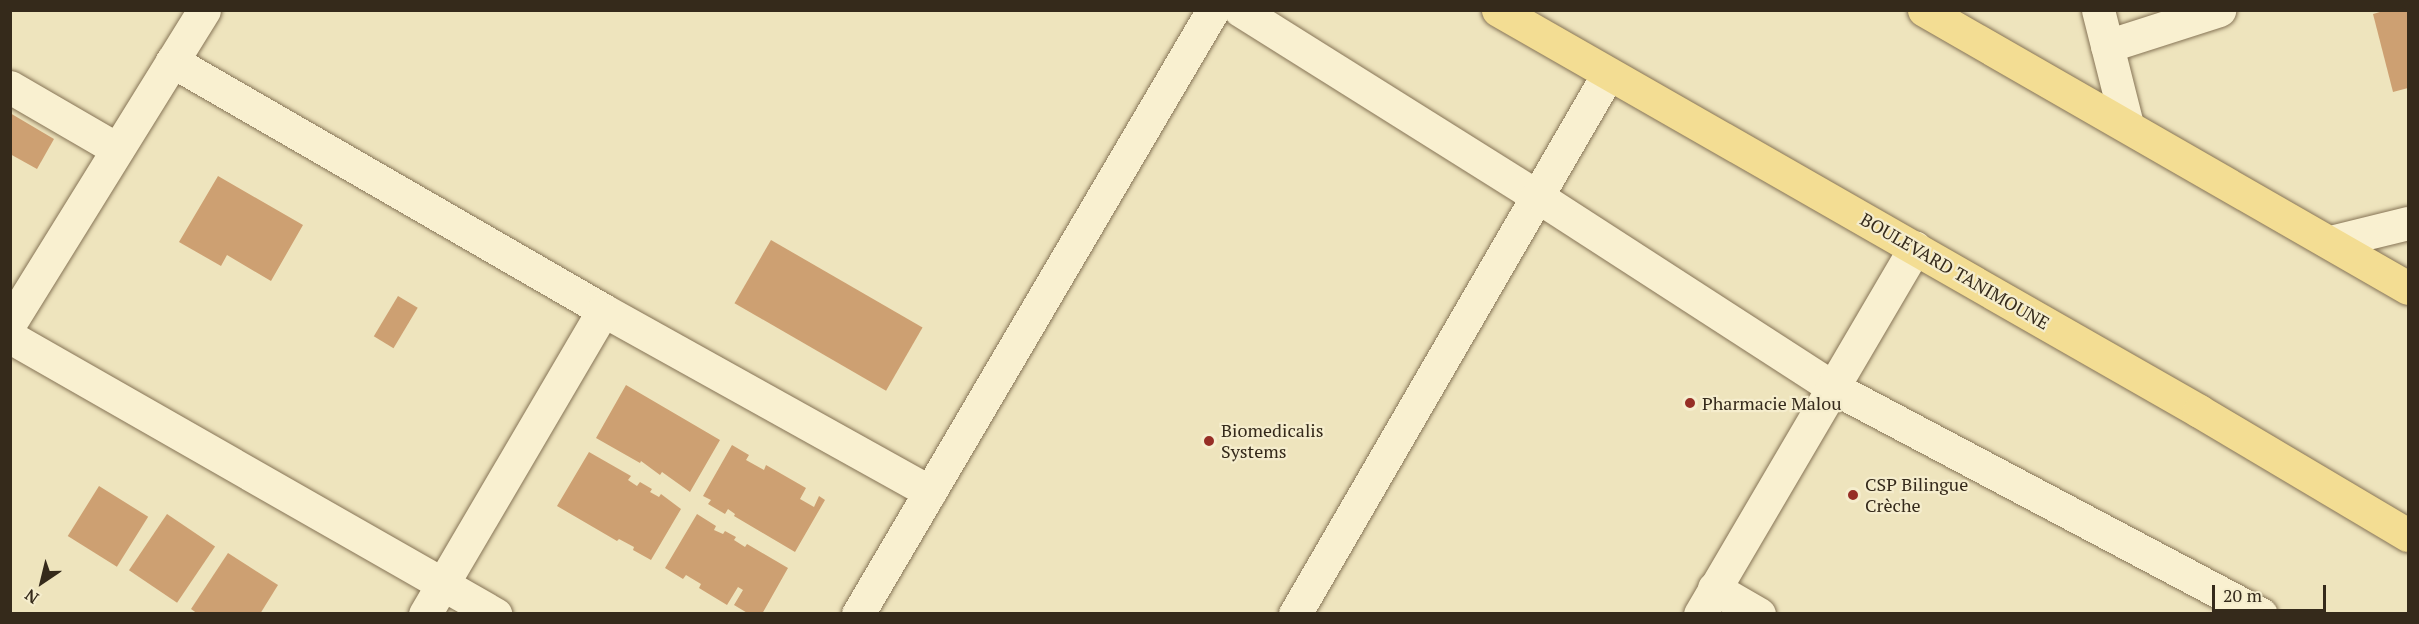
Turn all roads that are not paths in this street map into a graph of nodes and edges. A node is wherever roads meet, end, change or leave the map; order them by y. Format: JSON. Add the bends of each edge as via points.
{"nodes":[{"id":1,"x":204,"y":10,"type":"edge"},
{"id":2,"x":1213,"y":10,"type":"edge"},
{"id":3,"x":1239,"y":10,"type":"edge"},
{"id":4,"x":1498,"y":10,"type":"edge"},
{"id":5,"x":1924,"y":10,"type":"edge"},
{"id":6,"x":2098,"y":10,"type":"edge"},
{"id":7,"x":2220,"y":10,"type":"edge"},
{"id":8,"x":2107,"y":46,"type":"junction"},
{"id":9,"x":172,"y":62,"type":"junction"},
{"id":10,"x":1608,"y":74,"type":"junction"},
{"id":11,"x":10,"y":87,"type":"edge"},
{"id":12,"x":2127,"y":125,"type":"junction"},
{"id":13,"x":117,"y":149,"type":"junction"},
{"id":14,"x":1537,"y":196,"type":"junction"},
{"id":15,"x":2409,"y":223,"type":"edge"},
{"id":16,"x":2330,"y":242,"type":"junction"},
{"id":17,"x":1915,"y":248,"type":"junction"},
{"id":18,"x":2409,"y":288,"type":"edge"},
{"id":19,"x":603,"y":310,"type":"junction"},
{"id":20,"x":10,"y":323,"type":"edge"},
{"id":21,"x":10,"y":337,"type":"edge"},
{"id":22,"x":1832,"y":387,"type":"junction"},
{"id":23,"x":930,"y":492,"type":"junction"},
{"id":24,"x":2409,"y":535,"type":"edge"},
{"id":25,"x":442,"y":584,"type":"junction"},
{"id":26,"x":1707,"y":601,"type":"edge"},
{"id":27,"x":425,"y":614,"type":"edge"},
{"id":28,"x":495,"y":614,"type":"edge"},
{"id":29,"x":858,"y":614,"type":"edge"},
{"id":30,"x":1294,"y":614,"type":"edge"},
{"id":31,"x":1759,"y":614,"type":"edge"},
{"id":32,"x":2261,"y":614,"type":"edge"}],
"edges":[{"from":1,"to":9,"type":"street"},
{"from":2,"to":23,"type":"street"},
{"from":3,"to":14,"type":"street"},
{"from":4,"to":10,"type":"main road","name":"BOULEVARD TANIMOUNE"},
{"from":5,"to":12,"type":"main road"},
{"from":6,"to":8,"type":"street"},
{"from":7,"to":8,"type":"street"},
{"from":8,"to":12,"type":"street"},
{"from":9,"to":13,"type":"street"},
{"from":9,"to":19,"type":"street"},
{"from":10,"to":14,"type":"street"},
{"from":10,"to":17,"type":"main road","name":"BOULEVARD TANIMOUNE"},
{"from":11,"to":13,"type":"street"},
{"from":12,"to":16,"type":"main road"},
{"from":13,"to":20,"type":"street"},
{"from":14,"to":22,"type":"street"},
{"from":14,"to":30,"type":"street"},
{"from":15,"to":16,"type":"street"},
{"from":16,"to":18,"type":"main road"},
{"from":17,"to":22,"type":"street"},
{"from":17,"to":24,"type":"main road","name":"BOULEVARD TANIMOUNE"},
{"from":19,"to":23,"type":"street"},
{"from":19,"to":25,"type":"street"},
{"from":21,"to":25,"type":"street"},
{"from":22,"to":26,"type":"street"},
{"from":22,"to":32,"type":"street"},
{"from":23,"to":29,"type":"street"},
{"from":25,"to":27,"type":"street"},
{"from":25,"to":28,"type":"street"},
{"from":26,"to":31,"type":"street"}]}
